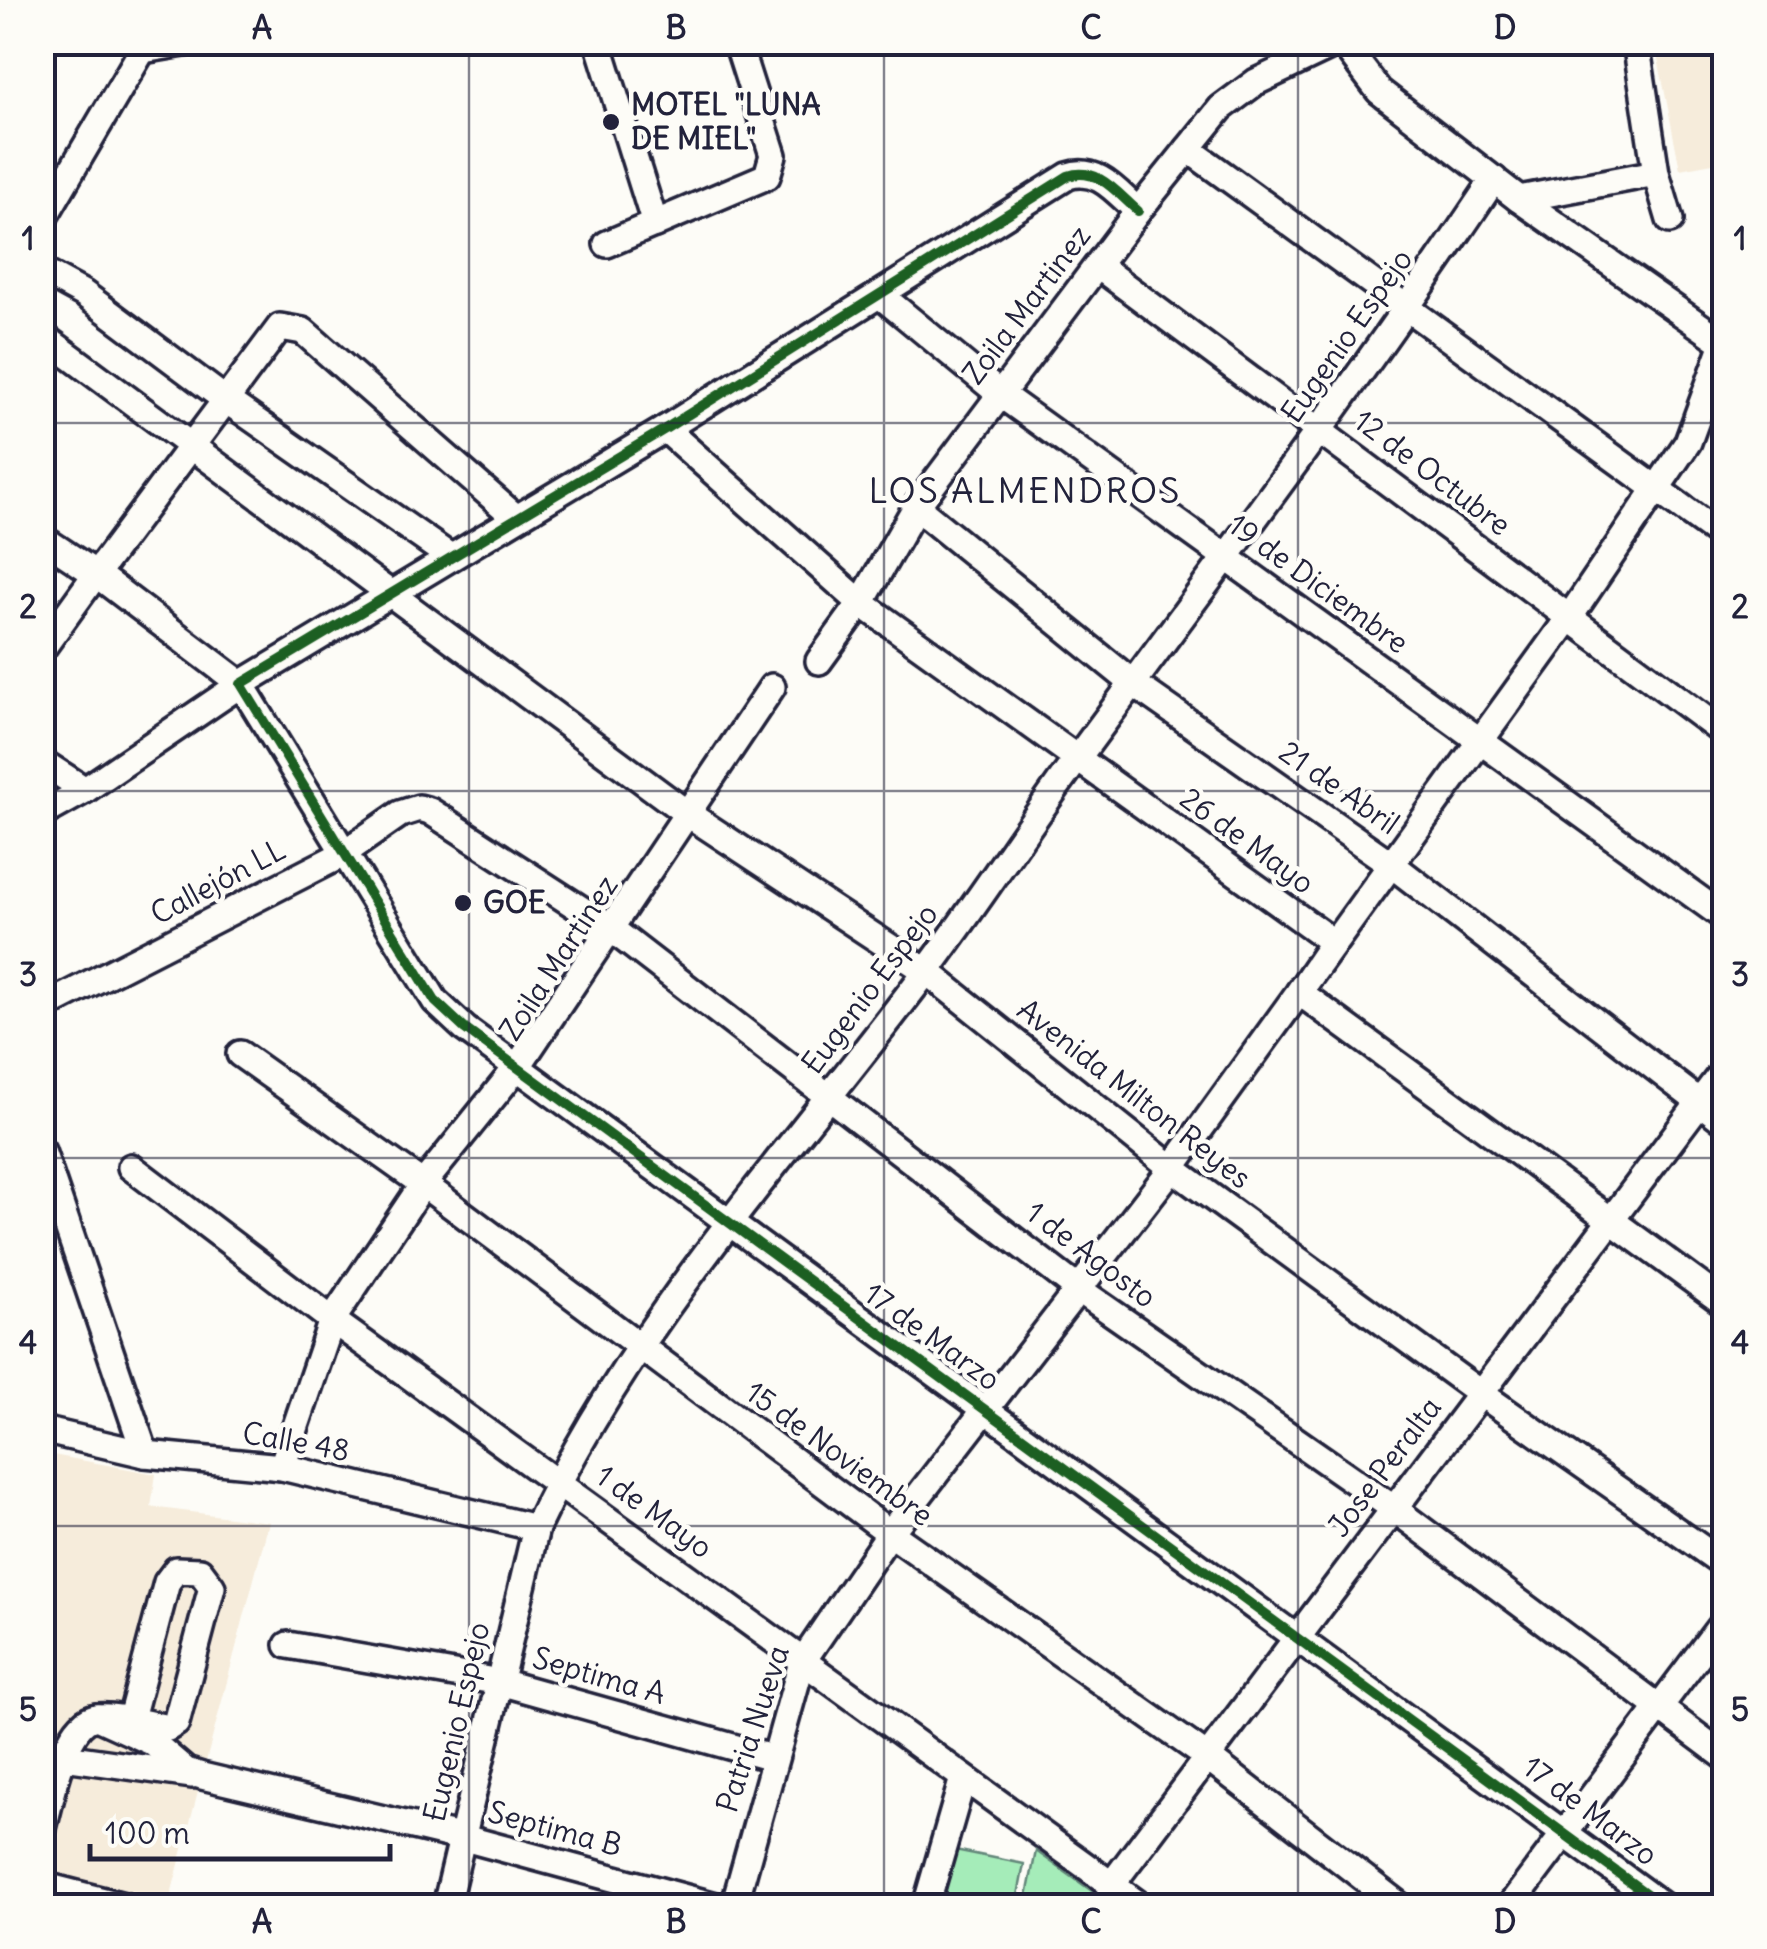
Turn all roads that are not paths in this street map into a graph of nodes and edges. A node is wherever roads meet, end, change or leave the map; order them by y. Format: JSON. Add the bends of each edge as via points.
{"nodes":[{"id":1,"x":190,"y":42,"type":"edge"},
{"id":2,"x":598,"y":42,"type":"edge"},
{"id":3,"x":738,"y":42,"type":"edge"},
{"id":4,"x":1341,"y":42,"type":"edge"},
{"id":5,"x":1636,"y":42,"type":"edge"},
{"id":6,"x":145,"y":46,"type":"edge"},
{"id":7,"x":1188,"y":149,"type":"junction"},
{"id":8,"x":1656,"y":173,"type":"junction"},
{"id":9,"x":1494,"y":179,"type":"junction"},
{"id":10,"x":1519,"y":200,"type":"junction"},
{"id":11,"x":1138,"y":212,"type":"junction"},
{"id":12,"x":1670,"y":220,"type":"dead end"},
{"id":13,"x":42,"y":221,"type":"edge"},
{"id":14,"x":655,"y":224,"type":"junction"},
{"id":15,"x":607,"y":244,"type":"dead end"},
{"id":16,"x":1098,"y":266,"type":"junction"},
{"id":17,"x":42,"y":271,"type":"edge"},
{"id":18,"x":880,"y":295,"type":"junction"},
{"id":19,"x":1410,"y":306,"type":"junction"},
{"id":20,"x":1722,"y":338,"type":"edge"},
{"id":21,"x":46,"y":340,"type":"dead end"},
{"id":22,"x":1000,"y":394,"type":"junction"},
{"id":23,"x":223,"y":398,"type":"junction"},
{"id":24,"x":664,"y":428,"type":"junction"},
{"id":25,"x":1321,"y":429,"type":"junction"},
{"id":26,"x":192,"y":446,"type":"junction"},
{"id":27,"x":1658,"y":490,"type":"junction"},
{"id":28,"x":916,"y":508,"type":"junction"},
{"id":29,"x":514,"y":516,"type":"junction"},
{"id":30,"x":42,"y":538,"type":"edge"},
{"id":31,"x":1724,"y":538,"type":"edge"},
{"id":32,"x":448,"y":556,"type":"junction"},
{"id":33,"x":1228,"y":560,"type":"junction"},
{"id":34,"x":96,"y":574,"type":"junction"},
{"id":35,"x":388,"y":596,"type":"junction"},
{"id":36,"x":861,"y":603,"type":"junction"},
{"id":37,"x":1569,"y":618,"type":"junction"},
{"id":38,"x":42,"y":650,"type":"edge"},
{"id":39,"x":819,"y":661,"type":"dead end"},
{"id":40,"x":241,"y":684,"type":"junction"},
{"id":41,"x":1134,"y":684,"type":"junction"},
{"id":42,"x":772,"y":687,"type":"dead end"},
{"id":43,"x":1724,"y":733,"type":"edge"},
{"id":44,"x":1478,"y":741,"type":"junction"},
{"id":45,"x":1077,"y":759,"type":"junction"},
{"id":46,"x":42,"y":762,"type":"edge"},
{"id":47,"x":85,"y":790,"type":"junction"},
{"id":48,"x":419,"y":808,"type":"joint"},
{"id":49,"x":685,"y":812,"type":"junction"},
{"id":50,"x":42,"y":814,"type":"edge"},
{"id":51,"x":342,"y":854,"type":"junction"},
{"id":52,"x":1391,"y":864,"type":"junction"},
{"id":53,"x":1724,"y":917,"type":"edge"},
{"id":54,"x":610,"y":928,"type":"junction"},
{"id":55,"x":926,"y":971,"type":"junction"},
{"id":56,"x":1299,"y":992,"type":"junction"},
{"id":57,"x":42,"y":1008,"type":"edge"},
{"id":58,"x":240,"y":1054,"type":"dead end"},
{"id":59,"x":518,"y":1066,"type":"junction"},
{"id":60,"x":1724,"y":1070,"type":"edge"},
{"id":61,"x":832,"y":1096,"type":"junction"},
{"id":62,"x":1700,"y":1103,"type":"junction"},
{"id":63,"x":1724,"y":1120,"type":"edge"},
{"id":64,"x":42,"y":1151,"type":"edge"},
{"id":65,"x":131,"y":1167,"type":"dead end"},
{"id":66,"x":1172,"y":1168,"type":"junction"},
{"id":67,"x":423,"y":1184,"type":"junction"},
{"id":68,"x":731,"y":1220,"type":"junction"},
{"id":69,"x":1610,"y":1221,"type":"junction"},
{"id":70,"x":1078,"y":1290,"type":"junction"},
{"id":71,"x":1724,"y":1303,"type":"edge"},
{"id":72,"x":332,"y":1320,"type":"junction"},
{"id":73,"x":641,"y":1349,"type":"junction"},
{"id":74,"x":1480,"y":1393,"type":"junction"},
{"id":75,"x":986,"y":1408,"type":"junction"},
{"id":76,"x":42,"y":1430,"type":"edge"},
{"id":77,"x":145,"y":1454,"type":"junction"},
{"id":78,"x":282,"y":1468,"type":"junction"},
{"id":79,"x":558,"y":1481,"type":"junction"},
{"id":80,"x":1392,"y":1508,"type":"junction"},
{"id":81,"x":536,"y":1528,"type":"junction"},
{"id":82,"x":890,"y":1533,"type":"junction"},
{"id":83,"x":1724,"y":1564,"type":"edge"},
{"id":84,"x":1724,"y":1621,"type":"edge"},
{"id":85,"x":1301,"y":1637,"type":"junction"},
{"id":86,"x":288,"y":1645,"type":"dead end"},
{"id":87,"x":802,"y":1662,"type":"junction"},
{"id":88,"x":500,"y":1682,"type":"junction"},
{"id":89,"x":1660,"y":1708,"type":"junction"},
{"id":90,"x":97,"y":1717,"type":"junction"},
{"id":91,"x":130,"y":1722,"type":"junction"},
{"id":92,"x":1724,"y":1756,"type":"edge"},
{"id":93,"x":64,"y":1757,"type":"junction"},
{"id":94,"x":772,"y":1758,"type":"junction"},
{"id":95,"x":1210,"y":1759,"type":"junction"},
{"id":96,"x":202,"y":1776,"type":"junction"},
{"id":97,"x":963,"y":1778,"type":"junction"},
{"id":98,"x":42,"y":1832,"type":"edge"},
{"id":99,"x":1567,"y":1834,"type":"junction"},
{"id":100,"x":464,"y":1838,"type":"junction"},
{"id":101,"x":42,"y":1885,"type":"edge"},
{"id":102,"x":1109,"y":1896,"type":"edge"},
{"id":103,"x":124,"y":1906,"type":"edge"},
{"id":104,"x":446,"y":1906,"type":"edge"},
{"id":105,"x":716,"y":1906,"type":"edge"},
{"id":106,"x":734,"y":1906,"type":"edge"},
{"id":107,"x":926,"y":1906,"type":"edge"},
{"id":108,"x":1142,"y":1906,"type":"edge"},
{"id":109,"x":1400,"y":1906,"type":"edge"},
{"id":110,"x":1510,"y":1906,"type":"edge"},
{"id":111,"x":1663,"y":1906,"type":"edge"}],
"edges":[{"from":1,"to":6,"type":"street"},
{"from":2,"to":14,"type":"street"},
{"from":3,"to":14,"type":"street","via":[[773,155],[770,170],[760,182]]},
{"from":4,"to":7,"type":"street","name":"Zoila Martinez","via":[[1236,94]]},
{"from":4,"to":9,"type":"street","via":[[1379,92]]},
{"from":5,"to":8,"type":"street"},
{"from":6,"to":13,"type":"street"},
{"from":7,"to":11,"type":"street","name":"Zoila Martinez"},
{"from":7,"to":19,"type":"street"},
{"from":8,"to":10,"type":"street"},
{"from":8,"to":12,"type":"street"},
{"from":9,"to":10,"type":"street"},
{"from":9,"to":19,"type":"street","name":"Eugenio Espejo"},
{"from":10,"to":20,"type":"street"},
{"from":11,"to":16,"type":"street","name":"Zoila Martinez"},
{"from":11,"to":18,"type":"street","via":[[1098,176],[1080,172]]},
{"from":14,"to":15,"type":"street"},
{"from":16,"to":22,"type":"street","name":"Zoila Martinez"},
{"from":16,"to":25,"type":"street","name":"12 de Octubre"},
{"from":17,"to":23,"type":"street","via":[[84,294]]},
{"from":18,"to":22,"type":"street","name":"19 de Diciembre"},
{"from":18,"to":24,"type":"street"},
{"from":19,"to":25,"type":"street","name":"Eugenio Espejo"},
{"from":19,"to":27,"type":"street"},
{"from":20,"to":27,"type":"street","via":[[1688,442]]},
{"from":21,"to":26,"type":"street","name":"Avenida Milton Reyes"},
{"from":22,"to":28,"type":"street","name":"Zoila Martinez"},
{"from":22,"to":33,"type":"street","name":"19 de Diciembre"},
{"from":23,"to":26,"type":"street"},
{"from":23,"to":29,"type":"street","via":[[272,332],[303,331]]},
{"from":23,"to":32,"type":"street"},
{"from":24,"to":29,"type":"street"},
{"from":24,"to":36,"type":"street","name":"26 de Mayo"},
{"from":25,"to":33,"type":"street","name":"Eugenio Espejo"},
{"from":25,"to":37,"type":"street","name":"12 de Octubre"},
{"from":26,"to":34,"type":"street"},
{"from":26,"to":35,"type":"street","name":"Avenida Milton Reyes"},
{"from":27,"to":31,"type":"street"},
{"from":27,"to":37,"type":"street"},
{"from":28,"to":36,"type":"street","name":"Zoila Martinez"},
{"from":28,"to":41,"type":"street","name":"21 de Abril"},
{"from":29,"to":32,"type":"street"},
{"from":30,"to":34,"type":"street"},
{"from":32,"to":35,"type":"street"},
{"from":33,"to":41,"type":"street","name":"Eugenio Espejo"},
{"from":33,"to":44,"type":"street","name":"19 de Diciembre"},
{"from":34,"to":38,"type":"street"},
{"from":34,"to":40,"type":"street"},
{"from":35,"to":40,"type":"street"},
{"from":35,"to":49,"type":"street","name":"Avenida Milton Reyes","via":[[504,674]]},
{"from":36,"to":39,"type":"street","name":"Zoila Martinez"},
{"from":36,"to":45,"type":"street","name":"26 de Mayo"},
{"from":37,"to":43,"type":"street","name":"12 de Octubre"},
{"from":37,"to":44,"type":"street"},
{"from":40,"to":47,"type":"street"},
{"from":40,"to":51,"type":"street","name":"17 de Marzo"},
{"from":41,"to":45,"type":"street","name":"Eugenio Espejo"},
{"from":41,"to":52,"type":"street","name":"21 de Abril"},
{"from":42,"to":49,"type":"street","name":"Zoila Martinez"},
{"from":44,"to":52,"type":"street"},
{"from":44,"to":53,"type":"street","name":"19 de Diciembre"},
{"from":45,"to":55,"type":"street","name":"Eugenio Espejo"},
{"from":45,"to":56,"type":"street","name":"26 de Mayo","via":[[1333,942]]},
{"from":46,"to":47,"type":"street"},
{"from":47,"to":50,"type":"street"},
{"from":48,"to":51,"type":"street","name":"Callejón LL"},
{"from":48,"to":54,"type":"street","name":"1 de Agosto"},
{"from":49,"to":54,"type":"street","name":"Zoila Martinez"},
{"from":49,"to":55,"type":"street","name":"Avenida Milton Reyes"},
{"from":51,"to":57,"type":"street","name":"Callejón LL"},
{"from":51,"to":59,"type":"street","name":"17 de Marzo","via":[[435,1001]]},
{"from":52,"to":56,"type":"street"},
{"from":52,"to":62,"type":"street","name":"21 de Abril"},
{"from":54,"to":59,"type":"street","name":"Zoila Martinez"},
{"from":54,"to":61,"type":"street","name":"1 de Agosto"},
{"from":55,"to":61,"type":"street","name":"Eugenio Espejo"},
{"from":55,"to":66,"type":"street","name":"Avenida Milton Reyes"},
{"from":56,"to":66,"type":"street","name":"Patria Nueva"},
{"from":56,"to":69,"type":"street"},
{"from":58,"to":67,"type":"street","name":"15 de Noviembre"},
{"from":59,"to":67,"type":"street","name":"Zoila Martinez"},
{"from":59,"to":68,"type":"street","name":"17 de Marzo"},
{"from":60,"to":62,"type":"street","name":"Jose Peralta"},
{"from":61,"to":68,"type":"street","name":"Eugenio Espejo"},
{"from":61,"to":70,"type":"street","name":"1 de Agosto"},
{"from":62,"to":63,"type":"street","name":"21 de Abril"},
{"from":62,"to":69,"type":"street","name":"Jose Peralta"},
{"from":64,"to":77,"type":"street"},
{"from":65,"to":72,"type":"street","name":"1 de Mayo"},
{"from":66,"to":70,"type":"street","name":"Patria Nueva"},
{"from":66,"to":74,"type":"street","name":"Avenida Milton Reyes"},
{"from":67,"to":72,"type":"street","name":"Zoila Martinez"},
{"from":67,"to":73,"type":"street","name":"15 de Noviembre"},
{"from":68,"to":73,"type":"street","name":"Eugenio Espejo"},
{"from":68,"to":75,"type":"street","name":"17 de Marzo"},
{"from":69,"to":71,"type":"street"},
{"from":69,"to":74,"type":"street","name":"Jose Peralta"},
{"from":70,"to":75,"type":"street","name":"Patria Nueva"},
{"from":70,"to":80,"type":"street","name":"1 de Agosto"},
{"from":72,"to":78,"type":"street","name":"Zoila Martinez"},
{"from":72,"to":79,"type":"street","name":"1 de Mayo"},
{"from":73,"to":79,"type":"street","name":"Eugenio Espejo"},
{"from":73,"to":82,"type":"street","name":"15 de Noviembre"},
{"from":74,"to":80,"type":"street","name":"Jose Peralta"},
{"from":74,"to":83,"type":"street","name":"Avenida Milton Reyes"},
{"from":75,"to":82,"type":"street","name":"Patria Nueva"},
{"from":75,"to":85,"type":"street","name":"17 de Marzo"},
{"from":76,"to":77,"type":"street","name":"Calle 48"},
{"from":77,"to":78,"type":"street","name":"Calle 48"},
{"from":78,"to":81,"type":"street","name":"Calle 48"},
{"from":79,"to":81,"type":"street","name":"Eugenio Espejo"},
{"from":79,"to":87,"type":"street","name":"1 de Mayo"},
{"from":80,"to":85,"type":"street","name":"Jose Peralta"},
{"from":80,"to":89,"type":"street","name":"1 de Agosto"},
{"from":81,"to":88,"type":"street","name":"Eugenio Espejo"},
{"from":82,"to":87,"type":"street","name":"Patria Nueva"},
{"from":82,"to":95,"type":"street","name":"15 de Noviembre"},
{"from":84,"to":89,"type":"street"},
{"from":85,"to":95,"type":"street","name":"Jose Peralta"},
{"from":85,"to":99,"type":"street","name":"17 de Marzo"},
{"from":86,"to":88,"type":"street","name":"Septima A"},
{"from":87,"to":94,"type":"street","name":"Patria Nueva"},
{"from":87,"to":97,"type":"street","name":"1 de Mayo"},
{"from":88,"to":94,"type":"street","name":"Septima A"},
{"from":88,"to":100,"type":"street","name":"Eugenio Espejo"},
{"from":89,"to":92,"type":"street","name":"1 de Agosto"},
{"from":89,"to":99,"type":"street"},
{"from":90,"to":91,"type":"street"},
{"from":90,"to":93,"type":"street","via":[[75,1730]]},
{"from":90,"to":96,"type":"street","via":[[152,1742]]},
{"from":91,"to":91,"type":"street","via":[[168,1728],[180,1718],[212,1587],[200,1571],[176,1570],[166,1582]]},
{"from":93,"to":96,"type":"street"},
{"from":93,"to":98,"type":"street"},
{"from":94,"to":106,"type":"street","name":"Patria Nueva"},
{"from":95,"to":102,"type":"street","name":"Jose Peralta"},
{"from":95,"to":109,"type":"street","name":"15 de Noviembre"},
{"from":96,"to":100,"type":"street","name":"Septima B"},
{"from":97,"to":102,"type":"street","name":"1 de Mayo"},
{"from":97,"to":107,"type":"street"},
{"from":99,"to":110,"type":"street"},
{"from":99,"to":111,"type":"street","name":"17 de Marzo"},
{"from":100,"to":104,"type":"street","name":"Eugenio Espejo"},
{"from":100,"to":105,"type":"street","name":"Septima B"},
{"from":101,"to":103,"type":"street"},
{"from":102,"to":108,"type":"street","name":"1 de Mayo"}]}
